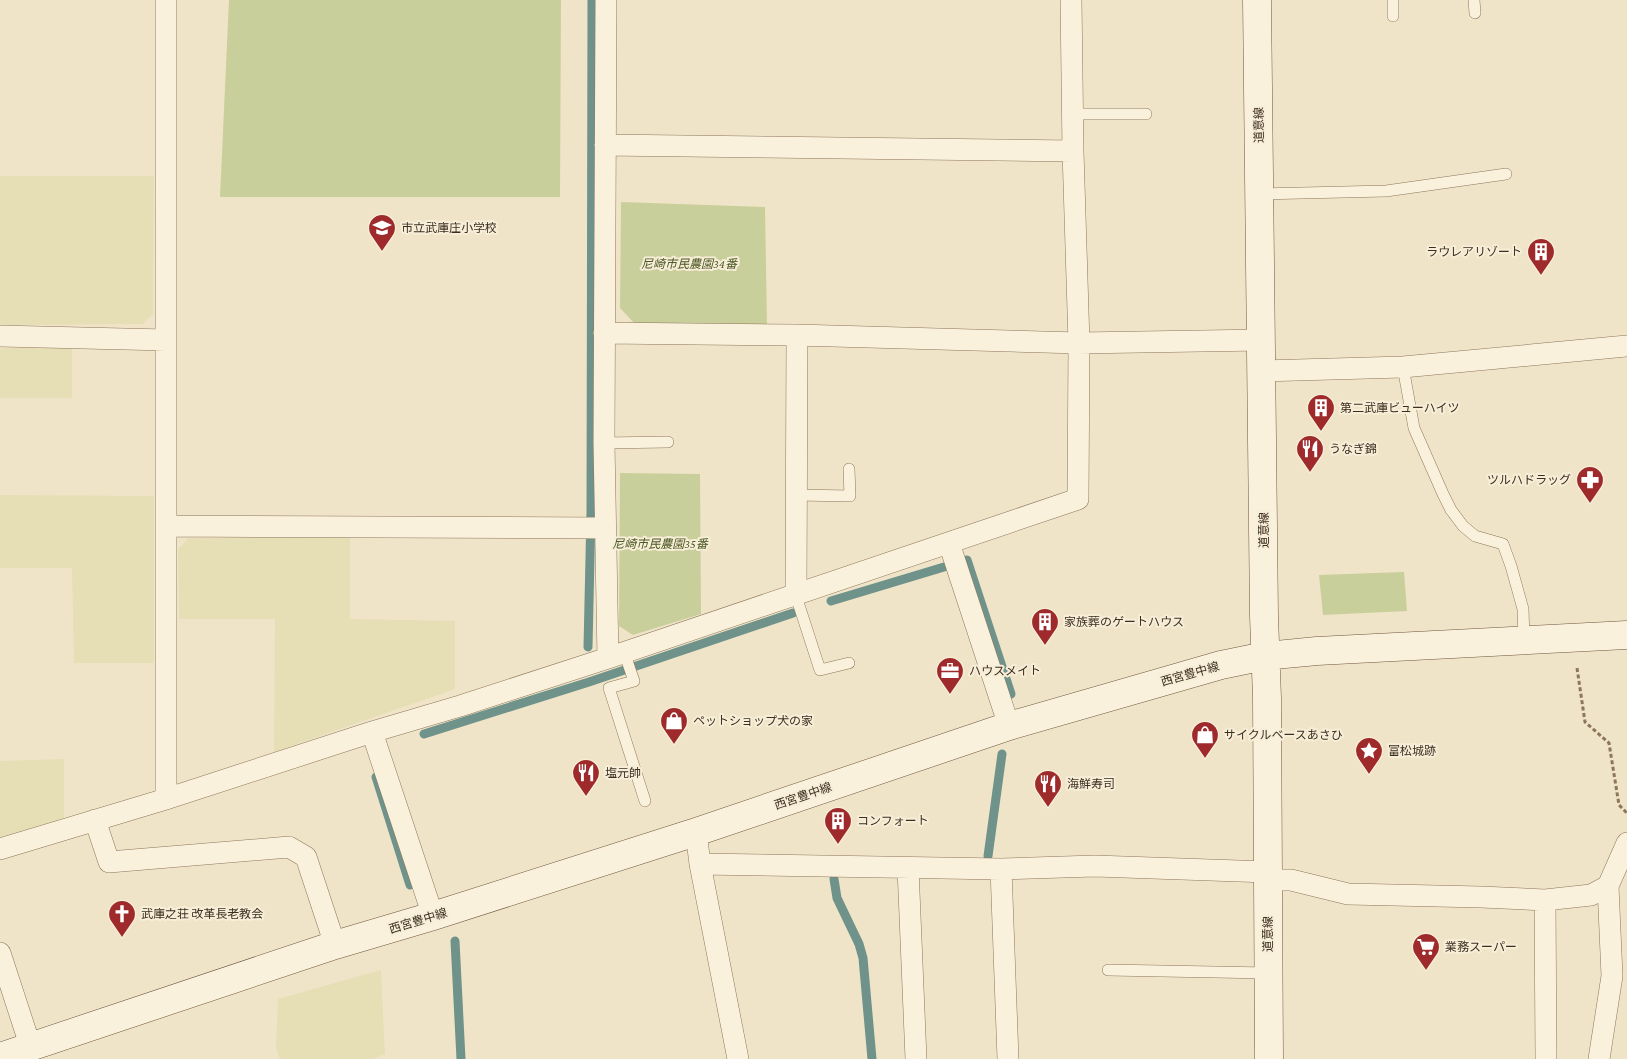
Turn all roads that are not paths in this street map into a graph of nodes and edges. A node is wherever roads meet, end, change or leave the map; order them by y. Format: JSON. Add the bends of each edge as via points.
{"nodes":[{"id":1,"x":166,"y":0,"type":"edge"},
{"id":2,"x":606,"y":0,"type":"edge"},
{"id":3,"x":1071,"y":0,"type":"edge"},
{"id":4,"x":1257,"y":0,"type":"edge"},
{"id":5,"x":1393,"y":0,"type":"edge"},
{"id":6,"x":1474,"y":0,"type":"edge"},
{"id":7,"x":1475,"y":13,"type":"dead end"},
{"id":8,"x":1393,"y":16,"type":"dead end"},
{"id":9,"x":1073,"y":114,"type":"junction"},
{"id":10,"x":1146,"y":114,"type":"dead end"},
{"id":11,"x":605,"y":146,"type":"junction"},
{"id":12,"x":1073,"y":152,"type":"junction"},
{"id":13,"x":1506,"y":174,"type":"dead end"},
{"id":14,"x":1260,"y":194,"type":"junction"},
{"id":15,"x":604,"y":333,"type":"junction"},
{"id":16,"x":797,"y":335,"type":"junction"},
{"id":17,"x":0,"y":336,"type":"edge"},
{"id":18,"x":166,"y":340,"type":"junction"},
{"id":19,"x":1262,"y":340,"type":"junction"},
{"id":20,"x":1079,"y":343,"type":"junction"},
{"id":21,"x":1627,"y":346,"type":"edge"},
{"id":22,"x":1403,"y":367,"type":"junction"},
{"id":23,"x":1262,"y":371,"type":"junction"},
{"id":24,"x":668,"y":442,"type":"dead end"},
{"id":25,"x":604,"y":443,"type":"junction"},
{"id":26,"x":849,"y":469,"type":"dead end"},
{"id":27,"x":797,"y":495,"type":"junction"},
{"id":28,"x":166,"y":526,"type":"junction"},
{"id":29,"x":596,"y":528,"type":"junction"},
{"id":30,"x":949,"y":543,"type":"junction"},
{"id":31,"x":796,"y":596,"type":"junction"},
{"id":32,"x":1627,"y":636,"type":"edge"},
{"id":33,"x":1524,"y":641,"type":"junction"},
{"id":34,"x":1265,"y":656,"type":"junction"},
{"id":35,"x":620,"y":657,"type":"junction"},
{"id":36,"x":848,"y":663,"type":"dead end"},
{"id":37,"x":1009,"y":726,"type":"junction"},
{"id":38,"x":372,"y":732,"type":"junction"},
{"id":39,"x":166,"y":799,"type":"junction"},
{"id":40,"x":645,"y":801,"type":"dead end"},
{"id":41,"x":95,"y":820,"type":"junction"},
{"id":42,"x":696,"y":832,"type":"junction"},
{"id":43,"x":1627,"y":842,"type":"edge"},
{"id":44,"x":0,"y":849,"type":"edge"},
{"id":45,"x":700,"y":864,"type":"junction"},
{"id":46,"x":908,"y":868,"type":"junction"},
{"id":47,"x":1001,"y":869,"type":"junction"},
{"id":48,"x":1268,"y":876,"type":"junction"},
{"id":49,"x":1608,"y":886,"type":"junction"},
{"id":50,"x":1545,"y":900,"type":"junction"},
{"id":51,"x":433,"y":916,"type":"junction"},
{"id":52,"x":335,"y":945,"type":"junction"},
{"id":53,"x":0,"y":953,"type":"edge"},
{"id":54,"x":1108,"y":970,"type":"dead end"},
{"id":55,"x":1268,"y":973,"type":"junction"},
{"id":56,"x":1620,"y":979,"type":"edge"},
{"id":57,"x":30,"y":1048,"type":"junction"},
{"id":58,"x":0,"y":1058,"type":"edge"},
{"id":59,"x":738,"y":1059,"type":"edge"},
{"id":60,"x":916,"y":1059,"type":"edge"},
{"id":61,"x":1008,"y":1059,"type":"edge"},
{"id":62,"x":1269,"y":1059,"type":"edge"},
{"id":63,"x":1546,"y":1059,"type":"edge"},
{"id":64,"x":1599,"y":1059,"type":"edge"}],
"edges":[{"from":1,"to":18,"type":"street"},
{"from":2,"to":11,"type":"street"},
{"from":3,"to":9,"type":"street"},
{"from":4,"to":14,"type":"main road","name":"道意線"},
{"from":5,"to":8,"type":"lane"},
{"from":6,"to":7,"type":"lane"},
{"from":9,"to":10,"type":"lane"},
{"from":9,"to":12,"type":"street"},
{"from":11,"to":12,"type":"street"},
{"from":11,"to":15,"type":"street"},
{"from":12,"to":20,"type":"street"},
{"from":13,"to":14,"type":"lane","via":[[1386,191]]},
{"from":14,"to":19,"type":"main road","name":"道意線"},
{"from":15,"to":16,"type":"street"},
{"from":15,"to":25,"type":"street"},
{"from":16,"to":20,"type":"street"},
{"from":16,"to":27,"type":"street"},
{"from":17,"to":18,"type":"street"},
{"from":18,"to":28,"type":"street"},
{"from":19,"to":20,"type":"street"},
{"from":19,"to":23,"type":"main road","name":"道意線"},
{"from":20,"to":30,"type":"street","via":[[1078,499]]},
{"from":21,"to":22,"type":"street"},
{"from":22,"to":23,"type":"street"},
{"from":22,"to":33,"type":"lane","via":[[1414,428],[1451,510],[1474,536],[1503,544],[1522,608]]},
{"from":23,"to":34,"type":"main road","name":"道意線"},
{"from":24,"to":25,"type":"lane"},
{"from":25,"to":29,"type":"street"},
{"from":26,"to":27,"type":"lane","via":[[850,496]]},
{"from":27,"to":31,"type":"street"},
{"from":28,"to":29,"type":"street"},
{"from":28,"to":39,"type":"street"},
{"from":29,"to":35,"type":"street"},
{"from":30,"to":31,"type":"street"},
{"from":30,"to":37,"type":"street"},
{"from":31,"to":35,"type":"street"},
{"from":31,"to":36,"type":"lane","via":[[820,670]]},
{"from":32,"to":33,"type":"main road","name":"西宮豊中線"},
{"from":33,"to":34,"type":"main road","name":"西宮豊中線"},
{"from":34,"to":37,"type":"main road","name":"西宮豊中線","via":[[1221,665]]},
{"from":34,"to":48,"type":"main road","name":"道意線"},
{"from":35,"to":38,"type":"street"},
{"from":35,"to":40,"type":"lane","via":[[634,681],[609,688]]},
{"from":37,"to":42,"type":"main road","name":"西宮豊中線"},
{"from":38,"to":39,"type":"street"},
{"from":38,"to":51,"type":"street"},
{"from":39,"to":41,"type":"street"},
{"from":41,"to":44,"type":"street"},
{"from":41,"to":52,"type":"street","via":[[109,862],[289,847],[306,857]]},
{"from":42,"to":45,"type":"street"},
{"from":42,"to":51,"type":"main road","name":"西宮豊中線"},
{"from":43,"to":49,"type":"street"},
{"from":45,"to":46,"type":"street"},
{"from":45,"to":59,"type":"street"},
{"from":46,"to":47,"type":"street"},
{"from":46,"to":60,"type":"street"},
{"from":47,"to":48,"type":"street","via":[[1095,866]]},
{"from":47,"to":61,"type":"street"},
{"from":48,"to":50,"type":"street","via":[[1348,894]]},
{"from":48,"to":55,"type":"main road","name":"道意線"},
{"from":49,"to":50,"type":"street","via":[[1591,895]]},
{"from":49,"to":56,"type":"street"},
{"from":50,"to":63,"type":"street"},
{"from":51,"to":52,"type":"main road","name":"西宮豊中線"},
{"from":52,"to":57,"type":"main road","name":"西宮豊中線"},
{"from":53,"to":57,"type":"street"},
{"from":54,"to":55,"type":"lane"},
{"from":55,"to":62,"type":"main road","name":"道意線"},
{"from":56,"to":64,"type":"street"},
{"from":57,"to":58,"type":"main road","name":"西宮豊中線"}]}
